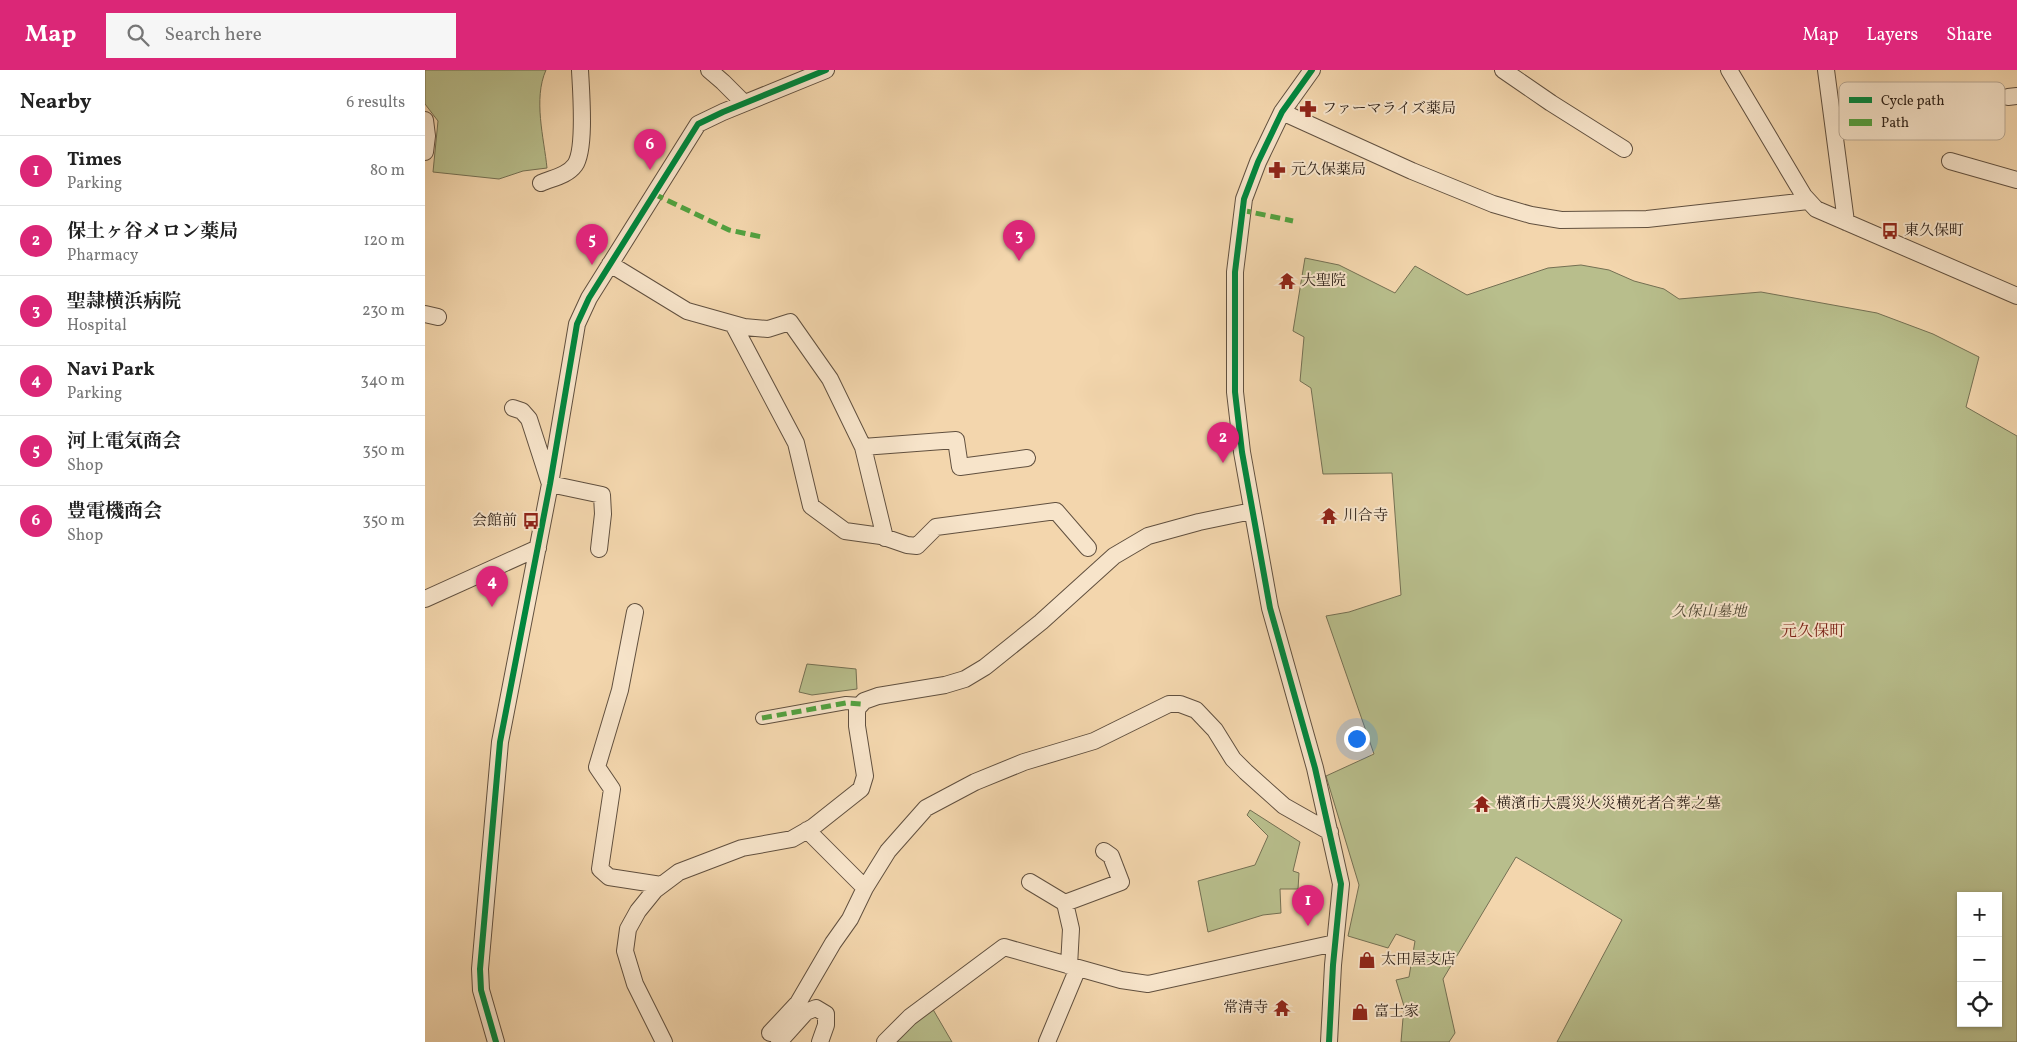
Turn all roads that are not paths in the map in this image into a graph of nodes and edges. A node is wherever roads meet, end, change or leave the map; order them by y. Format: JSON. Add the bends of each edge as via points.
{"nodes":[{"id":1,"x":580,"y":70,"type":"edge"},
{"id":2,"x":709,"y":70,"type":"edge"},
{"id":3,"x":826,"y":70,"type":"edge"},
{"id":4,"x":1312,"y":70,"type":"edge"},
{"id":5,"x":1503,"y":70,"type":"edge"},
{"id":6,"x":1729,"y":70,"type":"edge"},
{"id":7,"x":1815,"y":70,"type":"edge"},
{"id":8,"x":1826,"y":70,"type":"edge"},
{"id":9,"x":744,"y":103,"type":"junction"},
{"id":10,"x":1829,"y":103,"type":"junction"},
{"id":11,"x":1282,"y":112,"type":"junction"},
{"id":12,"x":425,"y":120,"type":"edge"},
{"id":13,"x":1624,"y":149,"type":"dead end"},
{"id":14,"x":425,"y":152,"type":"edge"},
{"id":15,"x":1951,"y":161,"type":"dead end"},
{"id":16,"x":2017,"y":180,"type":"edge"},
{"id":17,"x":541,"y":183,"type":"dead end"},
{"id":18,"x":1808,"y":201,"type":"junction"},
{"id":19,"x":1846,"y":222,"type":"junction"},
{"id":20,"x":610,"y":264,"type":"junction"},
{"id":21,"x":2017,"y":296,"type":"edge"},
{"id":22,"x":733,"y":324,"type":"junction"},
{"id":23,"x":513,"y":408,"type":"dead end"},
{"id":24,"x":863,"y":447,"type":"junction"},
{"id":25,"x":1027,"y":458,"type":"dead end"},
{"id":26,"x":550,"y":484,"type":"junction"},
{"id":27,"x":1252,"y":511,"type":"junction"},
{"id":28,"x":885,"y":538,"type":"junction"},
{"id":29,"x":538,"y":548,"type":"junction"},
{"id":30,"x":1088,"y":548,"type":"dead end"},
{"id":31,"x":599,"y":549,"type":"dead end"},
{"id":32,"x":425,"y":599,"type":"edge"},
{"id":33,"x":635,"y":612,"type":"dead end"},
{"id":34,"x":861,"y":704,"type":"junction"},
{"id":35,"x":762,"y":718,"type":"dead end"},
{"id":36,"x":807,"y":830,"type":"junction"},
{"id":37,"x":1330,"y":832,"type":"junction"},
{"id":38,"x":1104,"y":851,"type":"dead end"},
{"id":39,"x":1030,"y":882,"type":"dead end"},
{"id":40,"x":661,"y":884,"type":"junction"},
{"id":41,"x":865,"y":888,"type":"junction"},
{"id":42,"x":1065,"y":904,"type":"junction"},
{"id":43,"x":1335,"y":943,"type":"junction"},
{"id":44,"x":1073,"y":967,"type":"junction"},
{"id":45,"x":774,"y":1037,"type":"edge"},
{"id":46,"x":496,"y":1042,"type":"edge"},
{"id":47,"x":664,"y":1042,"type":"edge"},
{"id":48,"x":820,"y":1042,"type":"edge"},
{"id":49,"x":885,"y":1042,"type":"edge"},
{"id":50,"x":1047,"y":1042,"type":"edge"},
{"id":51,"x":1329,"y":1042,"type":"edge"}],
"edges":[{"from":1,"to":17,"type":"street","via":[[580,146],[575,165],[567,173]]},
{"from":2,"to":9,"type":"street"},
{"from":3,"to":9,"type":"street"},
{"from":4,"to":11,"type":"street"},
{"from":5,"to":13,"type":"street"},
{"from":6,"to":18,"type":"street"},
{"from":7,"to":10,"type":"street","via":[[1823,96]]},
{"from":8,"to":10,"type":"street"},
{"from":9,"to":20,"type":"street","via":[[698,124]]},
{"from":10,"to":19,"type":"street"},
{"from":11,"to":18,"type":"street","via":[[1493,204],[1546,218],[1591,221],[1647,219]]},
{"from":11,"to":27,"type":"street","via":[[1244,199],[1235,262],[1235,392]]},
{"from":12,"to":14,"type":"street"},
{"from":15,"to":16,"type":"street"},
{"from":18,"to":19,"type":"street","via":[[1816,209]]},
{"from":19,"to":21,"type":"street"},
{"from":20,"to":22,"type":"street","via":[[687,311]]},
{"from":20,"to":26,"type":"street","via":[[577,324]]},
{"from":22,"to":24,"type":"street","via":[[768,329],[790,322],[830,379]]},
{"from":22,"to":28,"type":"street","via":[[796,443],[811,506],[845,531]]},
{"from":23,"to":26,"type":"street","via":[[522,411],[529,419]]},
{"from":24,"to":25,"type":"street","via":[[956,440],[960,467]]},
{"from":24,"to":28,"type":"street"},
{"from":26,"to":29,"type":"street"},
{"from":26,"to":31,"type":"street","via":[[602,495]]},
{"from":27,"to":34,"type":"street","via":[[1148,536],[1114,556],[1041,622],[965,679],[878,696]]},
{"from":27,"to":37,"type":"street","via":[[1269,608]]},
{"from":28,"to":30,"type":"street","via":[[917,546],[936,527],[1056,511]]},
{"from":29,"to":32,"type":"street"},
{"from":29,"to":46,"type":"street","via":[[500,742],[481,960],[481,990]]},
{"from":33,"to":40,"type":"street","via":[[619,690],[597,767],[612,789],[600,869],[609,877]]},
{"from":34,"to":35,"type":"street","via":[[846,703]]},
{"from":34,"to":36,"type":"street","via":[[857,709],[857,726],[865,776],[861,789]]},
{"from":36,"to":40,"type":"street","via":[[792,839],[742,848],[679,872]]},
{"from":36,"to":41,"type":"street"},
{"from":37,"to":41,"type":"street","via":[[1283,806],[1233,759],[1215,730],[1196,710],[1169,704],[1094,741],[1024,762],[975,782],[926,808],[888,851]]},
{"from":37,"to":43,"type":"street","via":[[1341,884]]},
{"from":38,"to":42,"type":"street","via":[[1111,856],[1121,882]]},
{"from":39,"to":42,"type":"street"},
{"from":40,"to":47,"type":"street","via":[[638,911],[629,929],[625,951],[635,984]]},
{"from":41,"to":45,"type":"street","via":[[850,919]]},
{"from":42,"to":44,"type":"street","via":[[1071,929]]},
{"from":43,"to":44,"type":"street","via":[[1148,984]]},
{"from":43,"to":51,"type":"street"},
{"from":44,"to":49,"type":"street","via":[[1004,947],[910,1016]]},
{"from":44,"to":50,"type":"street"},
{"from":45,"to":48,"type":"street","via":[[816,1008],[826,1014]]}]}
